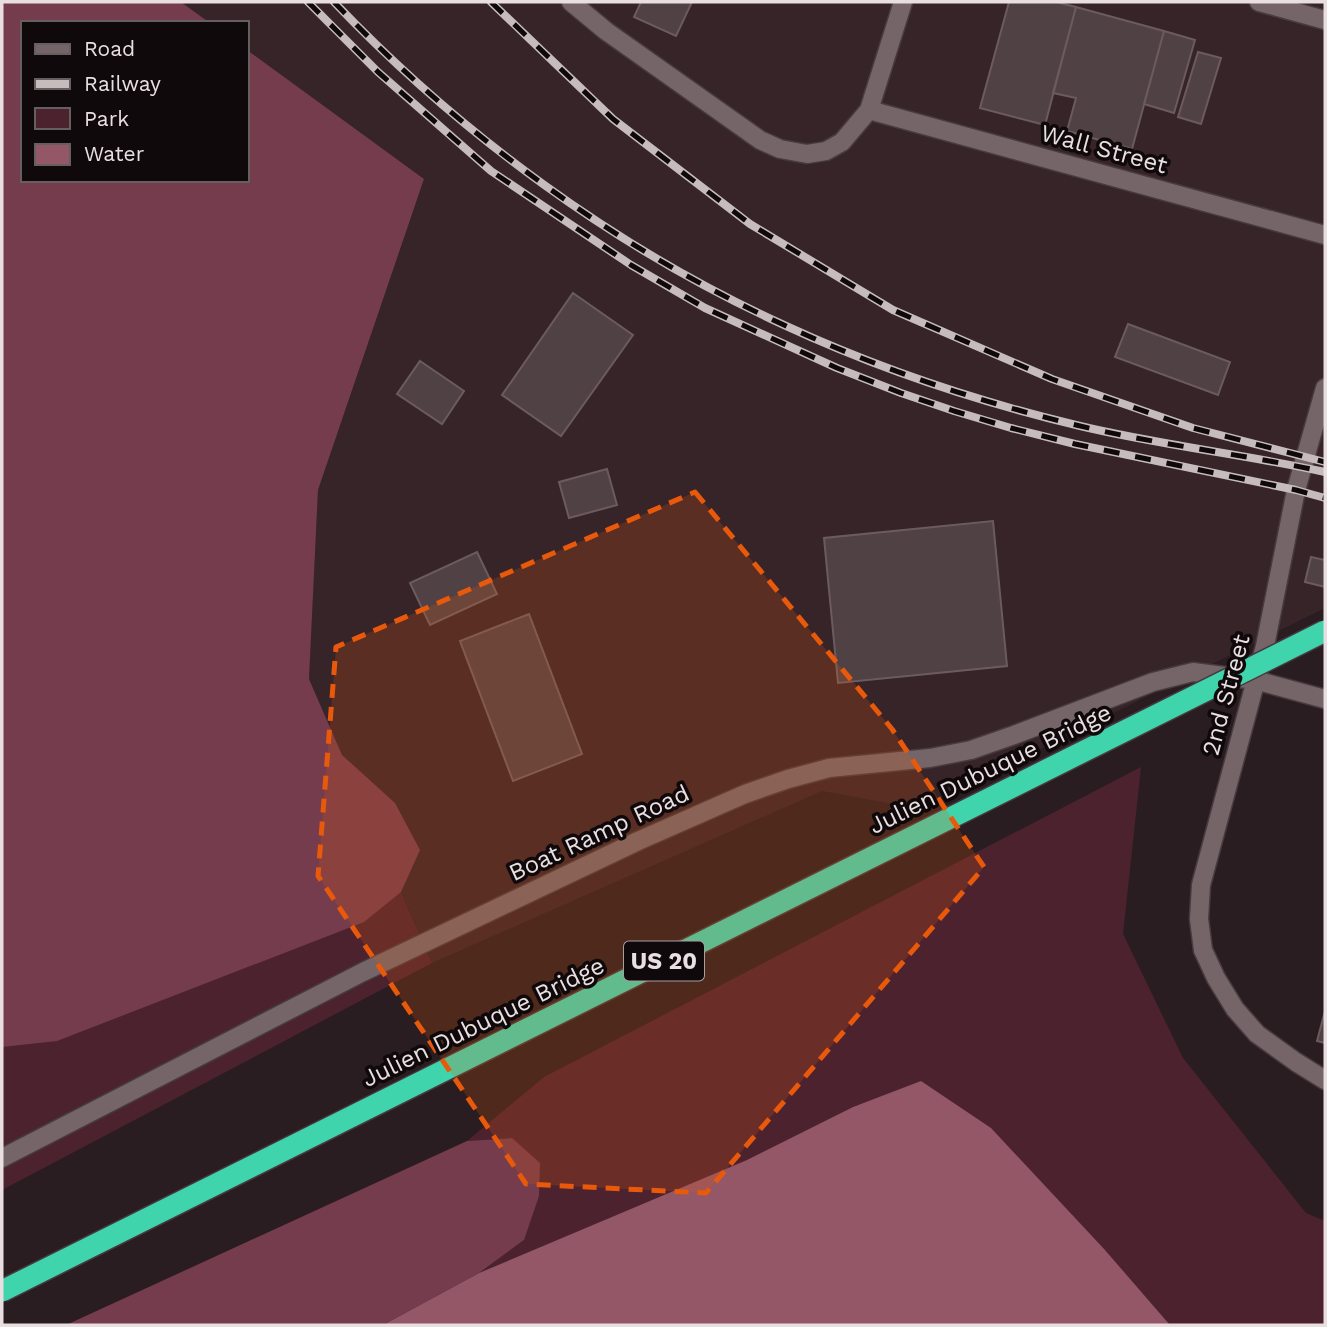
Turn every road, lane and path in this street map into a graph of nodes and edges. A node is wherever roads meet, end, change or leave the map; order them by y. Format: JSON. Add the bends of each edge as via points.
{"nodes":[{"id":1,"x":571,"y":2,"type":"edge"},
{"id":2,"x":903,"y":2,"type":"edge"},
{"id":3,"x":1259,"y":2,"type":"edge"},
{"id":4,"x":1325,"y":20,"type":"edge"},
{"id":5,"x":869,"y":110,"type":"junction"},
{"id":6,"x":1325,"y":235,"type":"edge"},
{"id":7,"x":1325,"y":388,"type":"edge"},
{"id":8,"x":1325,"y":631,"type":"edge"},
{"id":9,"x":1255,"y":680,"type":"junction"},
{"id":10,"x":1325,"y":699,"type":"edge"},
{"id":11,"x":1325,"y":1080,"type":"edge"},
{"id":12,"x":2,"y":1158,"type":"edge"},
{"id":13,"x":2,"y":1291,"type":"edge"}],
"edges":[{"from":1,"to":5,"type":"street","via":[[760,140],[780,149],[807,154],[826,151],[842,142]]},
{"from":2,"to":5,"type":"street"},
{"from":3,"to":4,"type":"street"},
{"from":5,"to":6,"type":"street","name":"Wall Street"},
{"from":7,"to":9,"type":"street","name":"2nd Street","via":[[1296,490]]},
{"from":8,"to":13,"type":"highway","name":"Julien Dubuque Bridge","number":"US 20","bridge":true},
{"from":9,"to":10,"type":"street","name":"Boat Ramp Road"},
{"from":9,"to":11,"type":"street","name":"2nd Street","via":[[1201,885],[1203,950],[1235,1009],[1257,1034]]},
{"from":9,"to":12,"type":"street","name":"Boat Ramp Road","via":[[1193,671],[971,750],[829,768],[745,794],[363,972]]}]}
